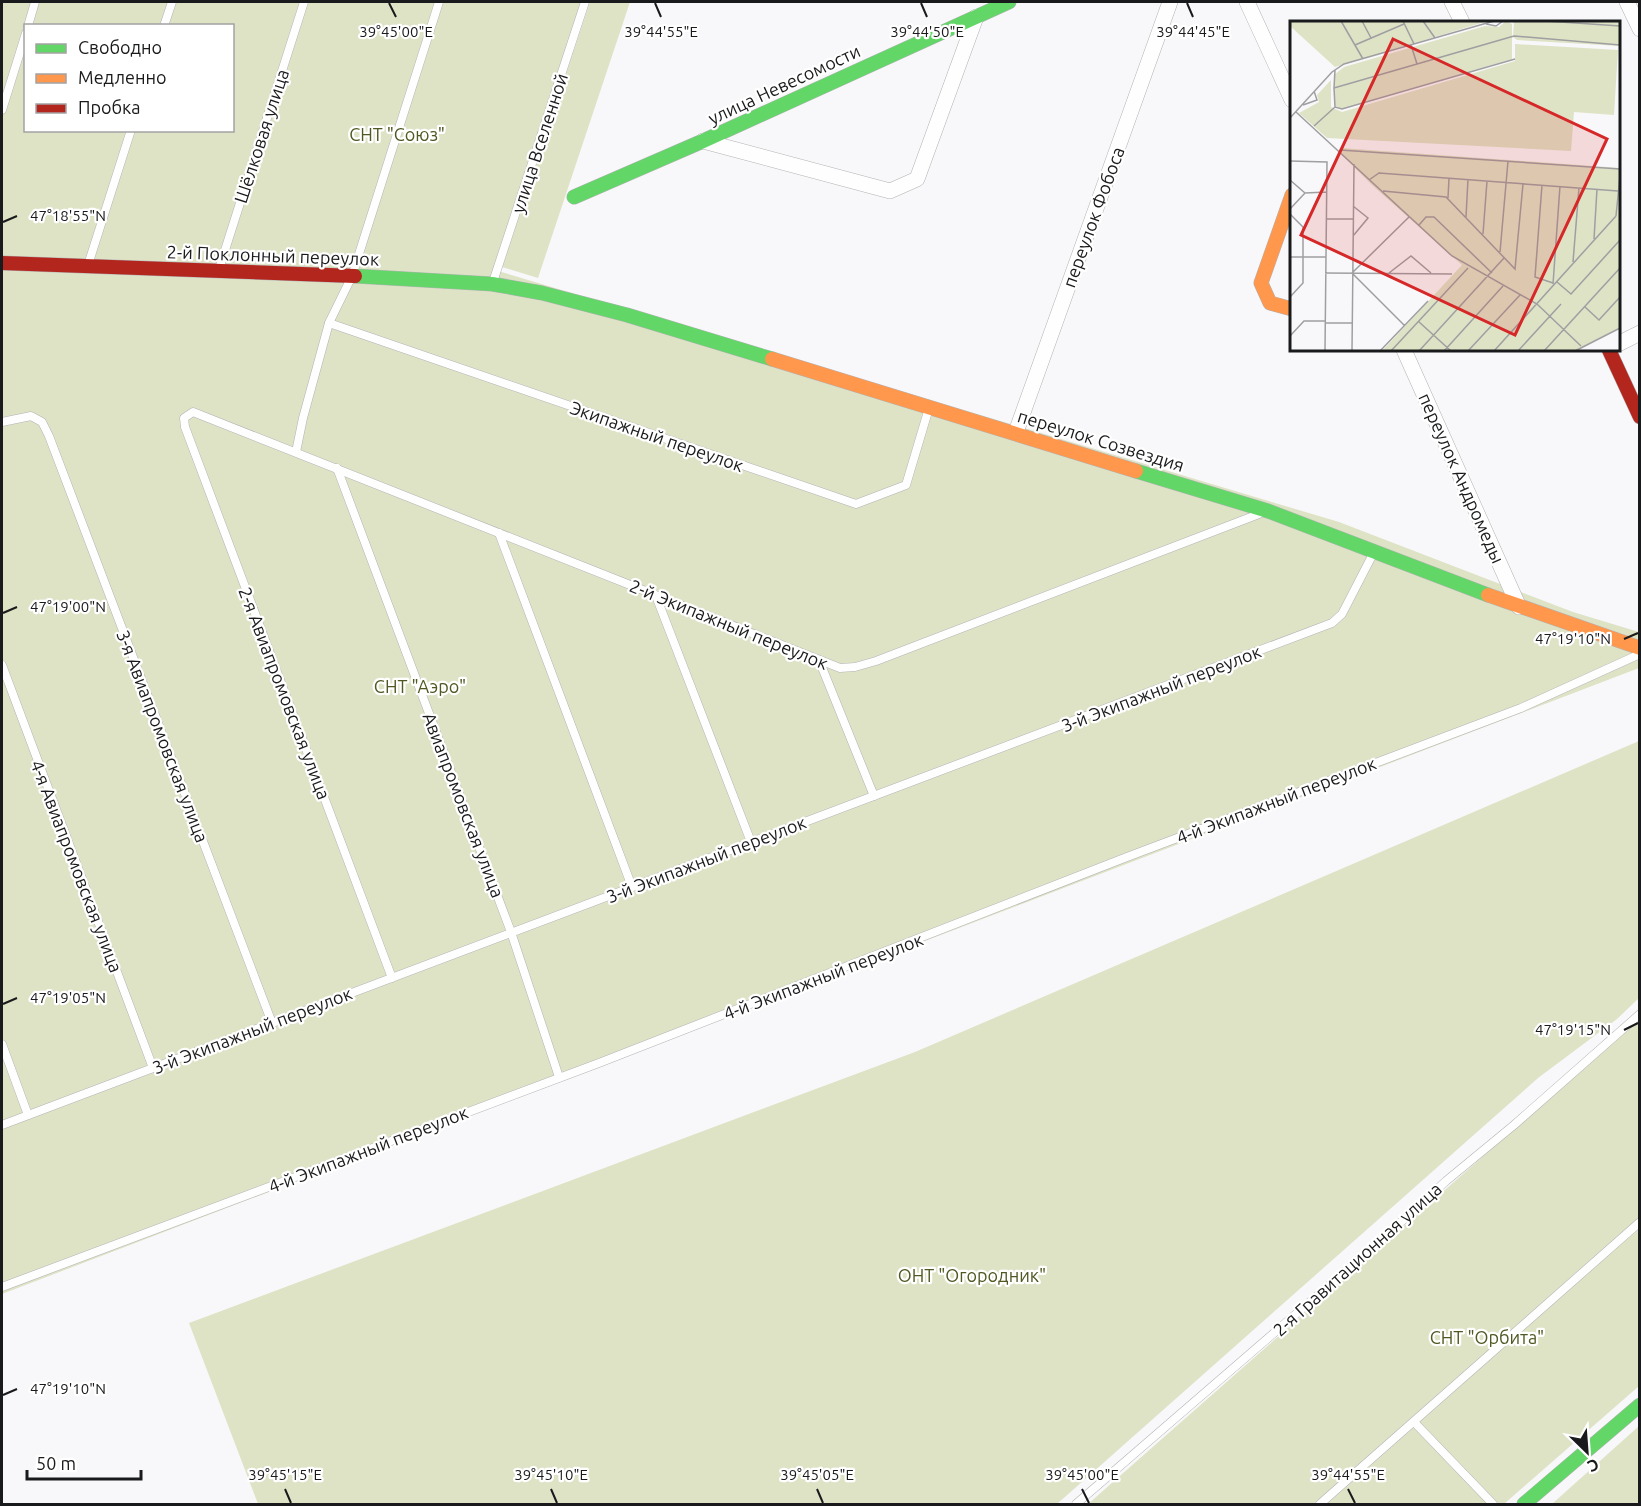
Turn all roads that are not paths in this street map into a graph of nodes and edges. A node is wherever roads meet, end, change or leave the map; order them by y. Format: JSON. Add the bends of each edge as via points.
{"nodes":[{"id":1,"x":36,"y":2,"type":"edge"},
{"id":2,"x":172,"y":2,"type":"edge"},
{"id":3,"x":304,"y":2,"type":"edge"},
{"id":4,"x":439,"y":2,"type":"edge"},
{"id":5,"x":585,"y":2,"type":"edge"},
{"id":6,"x":1009,"y":2,"type":"edge"},
{"id":7,"x":1170,"y":2,"type":"edge"},
{"id":8,"x":1247,"y":2,"type":"edge"},
{"id":9,"x":1452,"y":2,"type":"edge"},
{"id":10,"x":1627,"y":2,"type":"edge"},
{"id":11,"x":976,"y":17,"type":"junction"},
{"id":12,"x":1462,"y":21,"type":"edge"},
{"id":13,"x":29,"y":24,"type":"edge"},
{"id":14,"x":165,"y":24,"type":"edge"},
{"id":15,"x":1640,"y":29,"type":"edge"},
{"id":16,"x":24,"y":39,"type":"edge"},
{"id":17,"x":1290,"y":96,"type":"edge"},
{"id":18,"x":2,"y":110,"type":"edge"},
{"id":19,"x":130,"y":132,"type":"edge"},
{"id":20,"x":703,"y":141,"type":"junction"},
{"id":21,"x":574,"y":196,"type":"dead end"},
{"id":22,"x":1290,"y":201,"type":"edge"},
{"id":23,"x":2,"y":263,"type":"edge"},
{"id":24,"x":87,"y":267,"type":"junction"},
{"id":25,"x":218,"y":271,"type":"junction"},
{"id":26,"x":352,"y":276,"type":"junction"},
{"id":27,"x":492,"y":284,"type":"junction"},
{"id":28,"x":542,"y":294,"type":"joint"},
{"id":29,"x":1290,"y":308,"type":"edge"},
{"id":30,"x":329,"y":323,"type":"junction"},
{"id":31,"x":1640,"y":333,"type":"edge"},
{"id":32,"x":1620,"y":343,"type":"edge"},
{"id":33,"x":1404,"y":351,"type":"edge"},
{"id":34,"x":1609,"y":351,"type":"edge"},
{"id":35,"x":929,"y":406,"type":"junction"},
{"id":36,"x":193,"y":412,"type":"joint"},
{"id":37,"x":1640,"y":417,"type":"edge"},
{"id":38,"x":2,"y":422,"type":"edge"},
{"id":39,"x":1016,"y":432,"type":"junction"},
{"id":40,"x":296,"y":452,"type":"junction"},
{"id":41,"x":337,"y":468,"type":"junction"},
{"id":42,"x":1268,"y":511,"type":"junction"},
{"id":43,"x":499,"y":532,"type":"junction"},
{"id":44,"x":1374,"y":551,"type":"junction"},
{"id":45,"x":656,"y":596,"type":"junction"},
{"id":46,"x":1519,"y":607,"type":"junction"},
{"id":47,"x":1640,"y":648,"type":"edge"},
{"id":48,"x":1640,"y":654,"type":"edge"},
{"id":49,"x":819,"y":660,"type":"junction"},
{"id":50,"x":2,"y":665,"type":"edge"},
{"id":51,"x":874,"y":796,"type":"junction"},
{"id":52,"x":751,"y":842,"type":"junction"},
{"id":53,"x":632,"y":887,"type":"junction"},
{"id":54,"x":511,"y":932,"type":"junction"},
{"id":55,"x":392,"y":978,"type":"junction"},
{"id":56,"x":1640,"y":1014,"type":"edge"},
{"id":57,"x":272,"y":1023,"type":"junction"},
{"id":58,"x":2,"y":1044,"type":"edge"},
{"id":59,"x":153,"y":1068,"type":"junction"},
{"id":60,"x":559,"y":1077,"type":"junction"},
{"id":61,"x":28,"y":1115,"type":"junction"},
{"id":62,"x":2,"y":1125,"type":"edge"},
{"id":63,"x":1640,"y":1222,"type":"edge"},
{"id":64,"x":2,"y":1287,"type":"edge"},
{"id":65,"x":1640,"y":1405,"type":"edge"},
{"id":66,"x":1414,"y":1422,"type":"junction"},
{"id":67,"x":1076,"y":1504,"type":"edge"},
{"id":68,"x":1320,"y":1504,"type":"edge"},
{"id":69,"x":1493,"y":1504,"type":"edge"},
{"id":70,"x":1524,"y":1504,"type":"edge"}],
"edges":[{"from":1,"to":13,"type":"lane"},
{"from":2,"to":14,"type":"lane"},
{"from":3,"to":25,"type":"lane","name":"Шёлковая улица"},
{"from":4,"to":26,"type":"lane"},
{"from":5,"to":27,"type":"lane","name":"улица Вселенной"},
{"from":6,"to":11,"type":"street","name":"улица Невесомости"},
{"from":7,"to":39,"type":"street","name":"переулок Фобоса"},
{"from":8,"to":17,"type":"street"},
{"from":9,"to":12,"type":"street"},
{"from":10,"to":15,"type":"street"},
{"from":11,"to":20,"type":"street","name":"улица Невесомости"},
{"from":11,"to":20,"type":"street","via":[[916,179],[890,191]]},
{"from":16,"to":18,"type":"lane"},
{"from":19,"to":24,"type":"lane"},
{"from":20,"to":21,"type":"street","name":"улица Невесомости"},
{"from":22,"to":29,"type":"street","via":[[1261,283],[1270,303]]},
{"from":23,"to":24,"type":"street","name":"2-й Поклонный переулок"},
{"from":24,"to":25,"type":"street","name":"2-й Поклонный переулок"},
{"from":25,"to":26,"type":"street","name":"2-й Поклонный переулок"},
{"from":26,"to":27,"type":"street","name":"2-й Поклонный переулок"},
{"from":26,"to":30,"type":"lane"},
{"from":27,"to":28,"type":"street","name":"2-й Поклонный переулок"},
{"from":28,"to":35,"type":"street","name":"переулок Созвездия","via":[[627,315]]},
{"from":30,"to":35,"type":"lane","name":"Экипажный переулок","via":[[856,504],[906,485]]},
{"from":30,"to":40,"type":"lane"},
{"from":31,"to":32,"type":"street"},
{"from":33,"to":46,"type":"street","name":"переулок Андромеды"},
{"from":34,"to":37,"type":"street"},
{"from":35,"to":39,"type":"street","name":"переулок Созвездия"},
{"from":36,"to":40,"type":"lane","name":"2-й Экипажный переулок"},
{"from":36,"to":55,"type":"lane","name":"2-я Авиапромовская улица","via":[[184,418],[185,427]]},
{"from":38,"to":57,"type":"lane","name":"3-я Авиапромовская улица","via":[[31,417],[42,423],[49,436]]},
{"from":39,"to":42,"type":"street","name":"переулок Созвездия"},
{"from":40,"to":41,"type":"lane","name":"2-й Экипажный переулок"},
{"from":41,"to":43,"type":"lane","name":"2-й Экипажный переулок"},
{"from":41,"to":54,"type":"lane","name":"Авиапромовская улица"},
{"from":42,"to":44,"type":"street","name":"переулок Созвездия"},
{"from":42,"to":49,"type":"lane","name":"2-й Экипажный переулок","via":[[876,661],[840,668]]},
{"from":43,"to":45,"type":"lane","name":"2-й Экипажный переулок"},
{"from":43,"to":53,"type":"lane"},
{"from":44,"to":46,"type":"street","name":"переулок Созвездия"},
{"from":44,"to":51,"type":"lane","name":"3-й Экипажный переулок","via":[[1342,614],[1332,623]]},
{"from":45,"to":49,"type":"lane","name":"2-й Экипажный переулок"},
{"from":45,"to":52,"type":"lane"},
{"from":46,"to":47,"type":"street","name":"переулок Созвездия"},
{"from":48,"to":60,"type":"lane","name":"4-й Экипажный переулок","via":[[1521,708]]},
{"from":49,"to":51,"type":"lane"},
{"from":50,"to":59,"type":"lane","name":"4-я Авиапромовская улица"},
{"from":51,"to":52,"type":"lane","name":"3-й Экипажный переулок"},
{"from":52,"to":53,"type":"lane","name":"3-й Экипажный переулок"},
{"from":53,"to":54,"type":"lane","name":"3-й Экипажный переулок"},
{"from":54,"to":55,"type":"lane","name":"3-й Экипажный переулок"},
{"from":54,"to":60,"type":"lane","name":"Авиапромовская улица"},
{"from":55,"to":57,"type":"lane","name":"3-й Экипажный переулок"},
{"from":56,"to":67,"type":"lane","name":"2-я Гравитационная улица"},
{"from":57,"to":59,"type":"lane","name":"3-й Экипажный переулок"},
{"from":58,"to":61,"type":"lane"},
{"from":59,"to":61,"type":"lane","name":"3-й Экипажный переулок"},
{"from":60,"to":64,"type":"lane","name":"4-й Экипажный переулок"},
{"from":61,"to":62,"type":"lane","name":"3-й Экипажный переулок"},
{"from":63,"to":66,"type":"lane"},
{"from":65,"to":70,"type":"street"},
{"from":66,"to":68,"type":"lane"},
{"from":66,"to":69,"type":"lane"}]}
